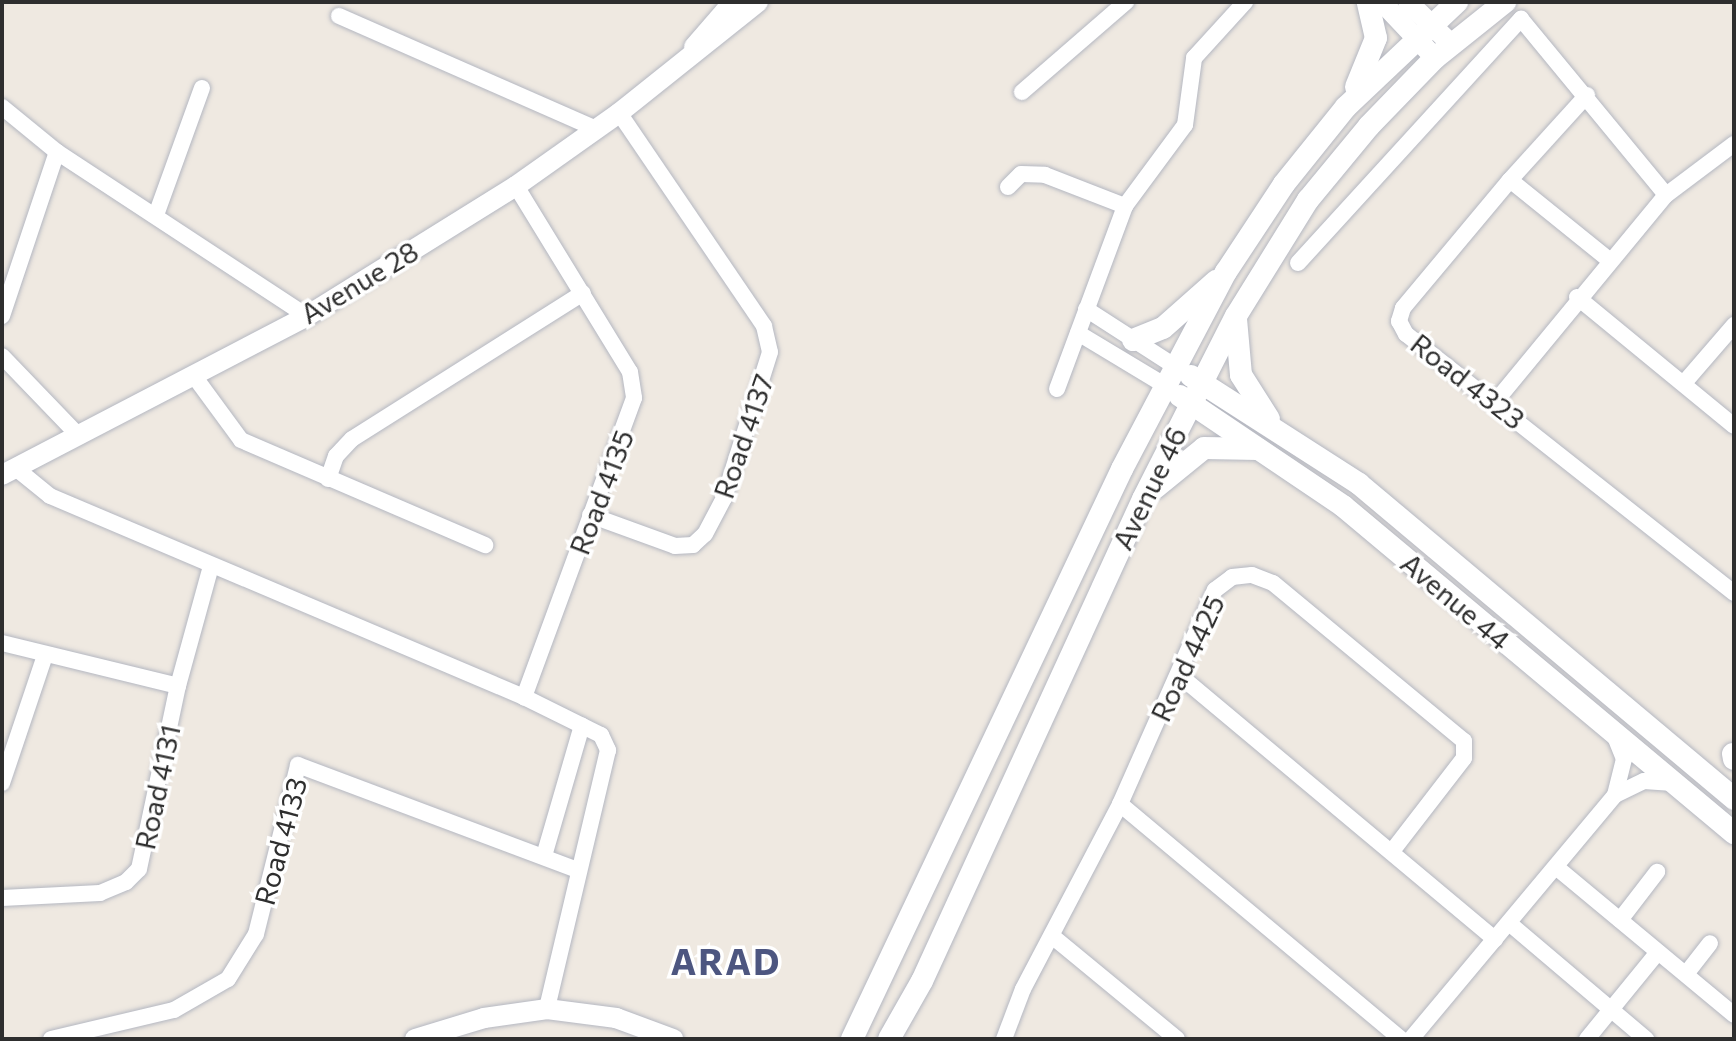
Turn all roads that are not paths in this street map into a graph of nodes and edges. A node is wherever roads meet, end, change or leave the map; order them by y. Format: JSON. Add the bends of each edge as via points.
{"nodes":[{"id":1,"x":758,"y":2,"type":"edge"},
{"id":2,"x":1126,"y":2,"type":"edge"},
{"id":3,"x":1245,"y":2,"type":"edge"},
{"id":4,"x":1368,"y":2,"type":"edge"},
{"id":5,"x":1382,"y":2,"type":"edge"},
{"id":6,"x":1408,"y":2,"type":"edge"},
{"id":7,"x":1457,"y":2,"type":"edge"},
{"id":8,"x":1505,"y":2,"type":"edge"},
{"id":9,"x":729,"y":4,"type":"edge"},
{"id":10,"x":339,"y":16,"type":"dead end"},
{"id":11,"x":1422,"y":31,"type":"junction"},
{"id":12,"x":692,"y":50,"type":"junction"},
{"id":13,"x":1443,"y":51,"type":"junction"},
{"id":14,"x":202,"y":88,"type":"dead end"},
{"id":15,"x":1022,"y":92,"type":"dead end"},
{"id":16,"x":1587,"y":95,"type":"junction"},
{"id":17,"x":2,"y":107,"type":"edge"},
{"id":18,"x":1346,"y":107,"type":"junction"},
{"id":19,"x":619,"y":113,"type":"junction"},
{"id":20,"x":597,"y":129,"type":"junction"},
{"id":21,"x":1734,"y":144,"type":"edge"},
{"id":22,"x":57,"y":152,"type":"junction"},
{"id":23,"x":1510,"y":180,"type":"junction"},
{"id":24,"x":516,"y":186,"type":"junction"},
{"id":25,"x":1008,"y":187,"type":"dead end"},
{"id":26,"x":1666,"y":195,"type":"junction"},
{"id":27,"x":1125,"y":206,"type":"junction"},
{"id":28,"x":156,"y":215,"type":"junction"},
{"id":29,"x":1609,"y":260,"type":"junction"},
{"id":30,"x":1298,"y":263,"type":"dead end"},
{"id":31,"x":1226,"y":272,"type":"junction"},
{"id":32,"x":583,"y":293,"type":"junction"},
{"id":33,"x":1577,"y":297,"type":"junction"},
{"id":34,"x":1086,"y":309,"type":"junction"},
{"id":35,"x":2,"y":316,"type":"edge"},
{"id":36,"x":307,"y":316,"type":"junction"},
{"id":37,"x":1236,"y":316,"type":"junction"},
{"id":38,"x":1734,"y":325,"type":"edge"},
{"id":39,"x":1078,"y":333,"type":"junction"},
{"id":40,"x":1133,"y":340,"type":"junction"},
{"id":41,"x":2,"y":356,"type":"edge"},
{"id":42,"x":194,"y":376,"type":"junction"},
{"id":43,"x":1171,"y":376,"type":"junction"},
{"id":44,"x":1201,"y":382,"type":"junction"},
{"id":45,"x":1684,"y":383,"type":"junction"},
{"id":46,"x":1057,"y":389,"type":"dead end"},
{"id":47,"x":1496,"y":401,"type":"junction"},
{"id":48,"x":1191,"y":403,"type":"junction"},
{"id":49,"x":1734,"y":426,"type":"edge"},
{"id":50,"x":1277,"y":430,"type":"junction"},
{"id":51,"x":79,"y":436,"type":"junction"},
{"id":52,"x":1263,"y":450,"type":"junction"},
{"id":53,"x":10,"y":472,"type":"edge"},
{"id":54,"x":328,"y":479,"type":"junction"},
{"id":55,"x":1143,"y":499,"type":"junction"},
{"id":56,"x":590,"y":515,"type":"junction"},
{"id":57,"x":485,"y":545,"type":"dead end"},
{"id":58,"x":211,"y":566,"type":"junction"},
{"id":59,"x":1734,"y":593,"type":"edge"},
{"id":60,"x":2,"y":643,"type":"edge"},
{"id":61,"x":45,"y":655,"type":"junction"},
{"id":62,"x":1179,"y":675,"type":"junction"},
{"id":63,"x":178,"y":686,"type":"junction"},
{"id":64,"x":524,"y":697,"type":"junction"},
{"id":65,"x":582,"y":725,"type":"junction"},
{"id":66,"x":1614,"y":734,"type":"junction"},
{"id":67,"x":2,"y":783,"type":"edge"},
{"id":68,"x":1673,"y":783,"type":"junction"},
{"id":69,"x":1615,"y":795,"type":"junction"},
{"id":70,"x":1734,"y":799,"type":"edge"},
{"id":71,"x":1120,"y":804,"type":"junction"},
{"id":72,"x":1734,"y":833,"type":"edge"},
{"id":73,"x":1393,"y":850,"type":"junction"},
{"id":74,"x":544,"y":856,"type":"junction"},
{"id":75,"x":1556,"y":867,"type":"junction"},
{"id":76,"x":578,"y":870,"type":"junction"},
{"id":77,"x":1657,"y":872,"type":"dead end"},
{"id":78,"x":2,"y":898,"type":"edge"},
{"id":79,"x":1620,"y":920,"type":"junction"},
{"id":80,"x":1509,"y":923,"type":"junction"},
{"id":81,"x":1052,"y":936,"type":"junction"},
{"id":82,"x":1495,"y":939,"type":"junction"},
{"id":83,"x":1710,"y":943,"type":"dead end"},
{"id":84,"x":1658,"y":952,"type":"junction"},
{"id":85,"x":1686,"y":974,"type":"junction"},
{"id":86,"x":547,"y":1009,"type":"junction"},
{"id":87,"x":1612,"y":1009,"type":"junction"},
{"id":88,"x":867,"y":1011,"type":"junction"},
{"id":89,"x":1734,"y":1015,"type":"edge"},
{"id":90,"x":654,"y":1034,"type":"edge"},
{"id":91,"x":51,"y":1039,"type":"edge"},
{"id":92,"x":415,"y":1039,"type":"edge"},
{"id":93,"x":673,"y":1039,"type":"edge"},
{"id":94,"x":836,"y":1039,"type":"edge"},
{"id":95,"x":852,"y":1039,"type":"edge"},
{"id":96,"x":889,"y":1039,"type":"edge"},
{"id":97,"x":1004,"y":1039,"type":"edge"},
{"id":98,"x":1177,"y":1039,"type":"edge"},
{"id":99,"x":1401,"y":1039,"type":"edge"},
{"id":100,"x":1411,"y":1039,"type":"edge"},
{"id":101,"x":1587,"y":1039,"type":"edge"},
{"id":102,"x":1646,"y":1039,"type":"edge"}],
"edges":[{"from":1,"to":12,"type":"street","name":"Avenue 28"},
{"from":2,"to":15,"type":"street"},
{"from":3,"to":27,"type":"street","via":[[1194,58],[1185,125]]},
{"from":4,"to":18,"type":"main road","via":[[1377,33],[1374,52]]},
{"from":5,"to":11,"type":"street"},
{"from":6,"to":11,"type":"street"},
{"from":7,"to":11,"type":"main road","name":"Avenue 46"},
{"from":8,"to":13,"type":"main road","name":"Avenue 46"},
{"from":9,"to":12,"type":"street","name":"Avenue 28"},
{"from":10,"to":20,"type":"street"},
{"from":11,"to":13,"type":"street"},
{"from":11,"to":18,"type":"main road","name":"Avenue 46"},
{"from":12,"to":19,"type":"street","name":"Avenue 28"},
{"from":13,"to":37,"type":"main road","name":"Avenue 46","via":[[1308,200]]},
{"from":14,"to":28,"type":"street"},
{"from":16,"to":23,"type":"street","name":"Road 4323"},
{"from":16,"to":26,"type":"street"},
{"from":16,"to":30,"type":"street","via":[[1529,23],[1512,23]]},
{"from":17,"to":22,"type":"street"},
{"from":18,"to":31,"type":"main road","name":"Avenue 46","via":[[1284,184]]},
{"from":19,"to":20,"type":"street","name":"Avenue 28"},
{"from":19,"to":56,"type":"street","name":"Road 4137","via":[[764,326],[770,352],[724,498],[693,545],[675,546]]},
{"from":20,"to":24,"type":"street","name":"Avenue 28"},
{"from":21,"to":26,"type":"street"},
{"from":22,"to":28,"type":"street"},
{"from":22,"to":35,"type":"street"},
{"from":23,"to":29,"type":"street"},
{"from":23,"to":47,"type":"street","name":"Road 4323","via":[[1403,308],[1399,321],[1406,334]]},
{"from":24,"to":32,"type":"street","name":"Road 4135"},
{"from":24,"to":36,"type":"street","name":"Avenue 28"},
{"from":25,"to":27,"type":"street","via":[[1021,174],[1045,175]]},
{"from":26,"to":29,"type":"street"},
{"from":27,"to":34,"type":"street"},
{"from":28,"to":36,"type":"street"},
{"from":29,"to":33,"type":"street"},
{"from":31,"to":40,"type":"main road","via":[[1173,320],[1152,335]]},
{"from":31,"to":43,"type":"main road","name":"Avenue 46"},
{"from":32,"to":54,"type":"street","via":[[352,439],[336,456]]},
{"from":32,"to":56,"type":"street","name":"Road 4135","via":[[634,384],[633,409]]},
{"from":33,"to":45,"type":"street"},
{"from":33,"to":47,"type":"street"},
{"from":34,"to":39,"type":"street"},
{"from":34,"to":40,"type":"street"},
{"from":36,"to":42,"type":"street","name":"Avenue 28"},
{"from":37,"to":44,"type":"main road","name":"Avenue 46"},
{"from":37,"to":50,"type":"main road","via":[[1241,375]]},
{"from":38,"to":45,"type":"street"},
{"from":39,"to":43,"type":"street"},
{"from":39,"to":46,"type":"street"},
{"from":40,"to":43,"type":"street"},
{"from":41,"to":51,"type":"street"},
{"from":42,"to":51,"type":"street","name":"Avenue 28"},
{"from":42,"to":54,"type":"street","via":[[241,440]]},
{"from":43,"to":44,"type":"main road","name":"Avenue 44"},
{"from":43,"to":48,"type":"main road","name":"Avenue 44"},
{"from":43,"to":88,"type":"main road","name":"Avenue 46"},
{"from":44,"to":48,"type":"main road","name":"Avenue 46"},
{"from":44,"to":50,"type":"main road","name":"Avenue 44"},
{"from":45,"to":49,"type":"street"},
{"from":47,"to":59,"type":"street","name":"Road 4323"},
{"from":48,"to":52,"type":"main road","name":"Avenue 44"},
{"from":48,"to":55,"type":"main road","name":"Avenue 46"},
{"from":50,"to":70,"type":"main road","name":"Avenue 44","via":[[1370,492]]},
{"from":51,"to":53,"type":"street","name":"Avenue 28"},
{"from":52,"to":55,"type":"main road","via":[[1216,445],[1195,452]]},
{"from":52,"to":66,"type":"main road","name":"Avenue 44","via":[[1343,506]]},
{"from":53,"to":58,"type":"street","via":[[50,496]]},
{"from":54,"to":57,"type":"street"},
{"from":55,"to":96,"type":"main road","name":"Avenue 46","via":[[922,981]]},
{"from":56,"to":64,"type":"street","name":"Road 4135"},
{"from":58,"to":63,"type":"street","name":"Road 4131"},
{"from":58,"to":64,"type":"street"},
{"from":60,"to":61,"type":"street"},
{"from":61,"to":63,"type":"street"},
{"from":61,"to":67,"type":"street"},
{"from":62,"to":71,"type":"street","name":"Road 4425"},
{"from":62,"to":73,"type":"street"},
{"from":62,"to":73,"type":"street","name":"Road 4425","via":[[1215,590],[1232,577],[1252,575],[1273,583],[1381,670],[1464,741],[1466,750]]},
{"from":63,"to":78,"type":"street","name":"Road 4131","via":[[139,869],[126,882],[100,893]]},
{"from":64,"to":65,"type":"street"},
{"from":65,"to":74,"type":"street"},
{"from":65,"to":76,"type":"street","via":[[601,735],[608,750]]},
{"from":66,"to":68,"type":"main road","name":"Avenue 44"},
{"from":66,"to":69,"type":"street","via":[[1624,759]]},
{"from":68,"to":69,"type":"street","via":[[1644,781]]},
{"from":68,"to":72,"type":"main road","name":"Avenue 44"},
{"from":69,"to":75,"type":"street"},
{"from":71,"to":81,"type":"street","name":"Road 4425"},
{"from":71,"to":99,"type":"street"},
{"from":73,"to":82,"type":"street"},
{"from":74,"to":76,"type":"street","name":"Road 4133"},
{"from":74,"to":91,"type":"street","name":"Road 4133","via":[[298,765],[256,934],[228,979],[174,1010]]},
{"from":75,"to":79,"type":"street"},
{"from":75,"to":80,"type":"street"},
{"from":76,"to":86,"type":"street"},
{"from":77,"to":79,"type":"street"},
{"from":79,"to":84,"type":"street"},
{"from":80,"to":82,"type":"street"},
{"from":80,"to":87,"type":"street"},
{"from":81,"to":97,"type":"street","name":"Road 4425"},
{"from":81,"to":98,"type":"street"},
{"from":82,"to":100,"type":"street"},
{"from":83,"to":85,"type":"street"},
{"from":84,"to":85,"type":"street"},
{"from":84,"to":87,"type":"street"},
{"from":85,"to":89,"type":"street"},
{"from":86,"to":90,"type":"street","via":[[616,1018]]},
{"from":86,"to":92,"type":"street","via":[[484,1018]]},
{"from":87,"to":101,"type":"street"},
{"from":87,"to":102,"type":"street"},
{"from":88,"to":94,"type":"main road"},
{"from":88,"to":95,"type":"main road","name":"Avenue 46"},
{"from":90,"to":93,"type":"street"}]}
